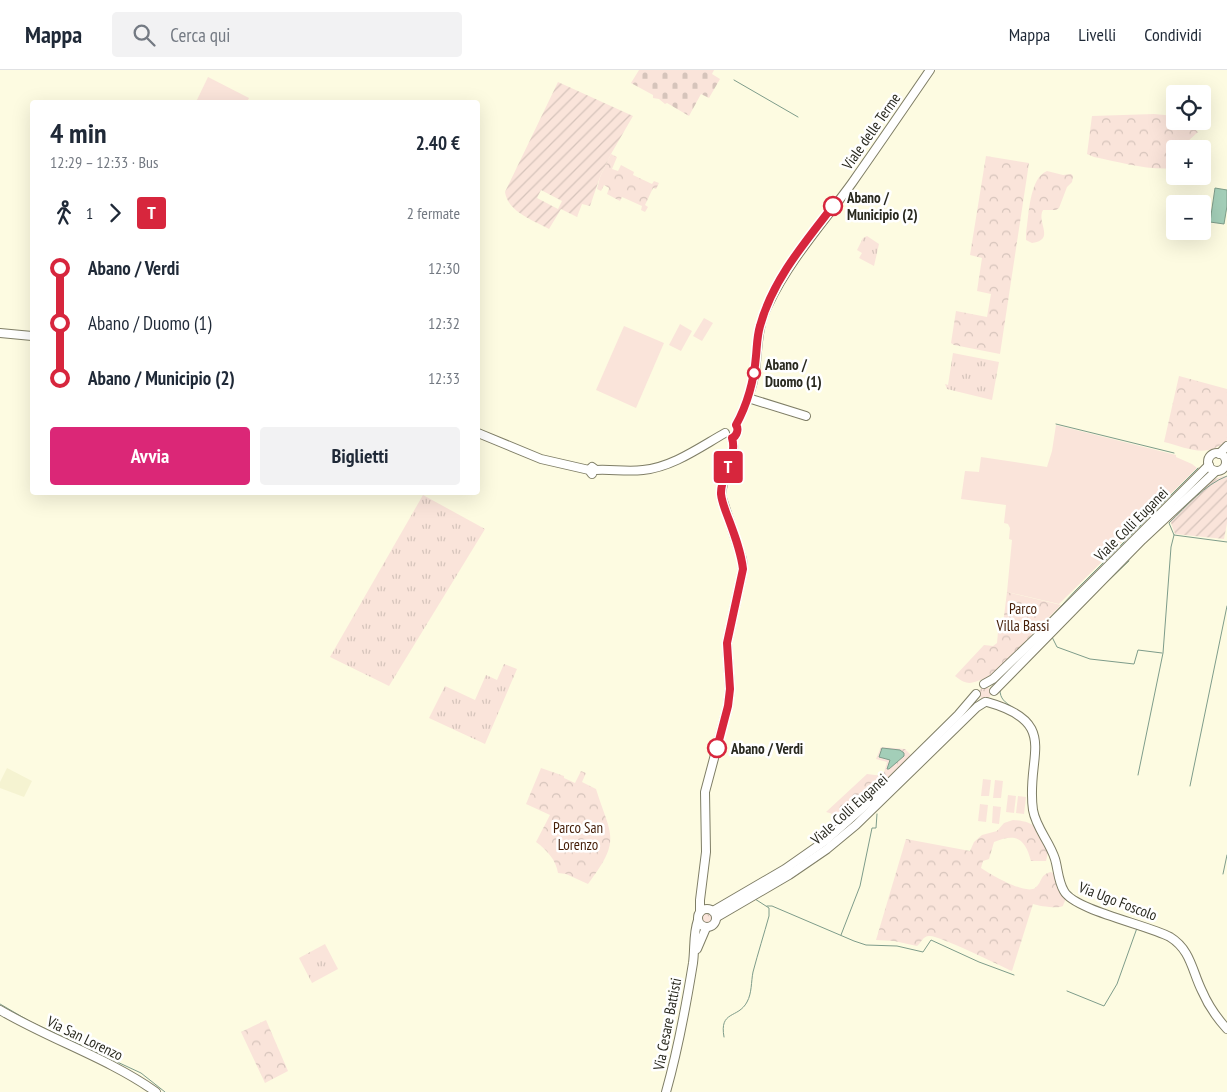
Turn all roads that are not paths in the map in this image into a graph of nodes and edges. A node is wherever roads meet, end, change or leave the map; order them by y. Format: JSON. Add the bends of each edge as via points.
{"nodes":[{"id":1,"x":930,"y":70,"type":"edge"},
{"id":2,"x":0,"y":333,"type":"edge"},
{"id":3,"x":30,"y":336,"type":"edge"},
{"id":4,"x":748,"y":398,"type":"junction"},
{"id":5,"x":806,"y":416,"type":"dead end"},
{"id":6,"x":480,"y":434,"type":"edge"},
{"id":7,"x":729,"y":436,"type":"junction"},
{"id":8,"x":1227,"y":446,"type":"edge"},
{"id":9,"x":1219,"y":454,"type":"junction"},
{"id":10,"x":1226,"y":460,"type":"edge"},
{"id":11,"x":1209,"y":465,"type":"junction"},
{"id":12,"x":1222,"y":470,"type":"edge"},
{"id":13,"x":984,"y":684,"type":"junction"},
{"id":14,"x":994,"y":692,"type":"junction"},
{"id":15,"x":976,"y":694,"type":"junction"},
{"id":16,"x":986,"y":702,"type":"junction"},
{"id":17,"x":1004,"y":706,"type":"junction"},
{"id":18,"x":707,"y":914,"type":"junction"},
{"id":19,"x":706,"y":928,"type":"junction"},
{"id":20,"x":693,"y":961,"type":"junction"},
{"id":21,"x":0,"y":1010,"type":"edge"},
{"id":22,"x":1227,"y":1029,"type":"edge"},
{"id":23,"x":156,"y":1092,"type":"edge"},
{"id":24,"x":666,"y":1092,"type":"edge"}],
"edges":[{"from":1,"to":4,"type":"street","name":"Viale delle Terme","via":[[792,261],[760,326]]},
{"from":2,"to":3,"type":"street"},
{"from":4,"to":5,"type":"street"},
{"from":4,"to":7,"type":"street","name":"Viale delle Terme","via":[[736,425],[726,429]]},
{"from":6,"to":7,"type":"street","via":[[541,459],[592,470],[631,471],[660,466]]},
{"from":7,"to":18,"type":"street","name":"Via Cesare Battisti","via":[[734,447],[721,495],[743,569],[727,643],[728,706],[705,792],[703,885]]},
{"from":8,"to":9,"type":"street","name":"Viale Colli Euganei"},
{"from":9,"to":10,"type":"street","name":"Viale Colli Euganei"},
{"from":9,"to":11,"type":"street","name":"Viale Colli Euganei","via":[[1211,456]]},
{"from":10,"to":12,"type":"street","name":"Viale Colli Euganei"},
{"from":11,"to":12,"type":"street","via":[[1211,469]]},
{"from":11,"to":13,"type":"street","name":"Viale Colli Euganei","via":[[1040,635],[993,680]]},
{"from":12,"to":14,"type":"street","name":"Viale Colli Euganei","via":[[1142,540]]},
{"from":13,"to":14,"type":"street"},
{"from":13,"to":15,"type":"street","name":"Viale Colli Euganei","via":[[978,687]]},
{"from":14,"to":16,"type":"street","name":"Viale Colli Euganei"},
{"from":14,"to":17,"type":"street","name":"Via Ugo Foscolo"},
{"from":15,"to":16,"type":"street","via":[[979,700]]},
{"from":15,"to":18,"type":"street","name":"Viale Colli Euganei","via":[[878,795],[824,841],[786,869]]},
{"from":16,"to":17,"type":"street","name":"Via Ugo Foscolo"},
{"from":16,"to":18,"type":"street","name":"Viale Colli Euganei","via":[[977,706],[856,825],[827,849],[789,875]]},
{"from":17,"to":22,"type":"street","name":"Via Ugo Foscolo","via":[[1019,714],[1031,725],[1034,733],[1034,812],[1055,859],[1064,893],[1077,903],[1160,932],[1182,946],[1207,1002]]},
{"from":18,"to":19,"type":"street","via":[[701,925]]},
{"from":18,"to":19,"type":"street","name":"Via Cesare Battisti","via":[[714,925]]},
{"from":18,"to":20,"type":"street","name":"Via Cesare Battisti","via":[[695,933]]},
{"from":19,"to":20,"type":"street","name":"Via Cesare Battisti"},
{"from":20,"to":24,"type":"street","name":"Via Cesare Battisti"},
{"from":21,"to":23,"type":"street","name":"Via San Lorenzo","via":[[140,1080]]}]}
